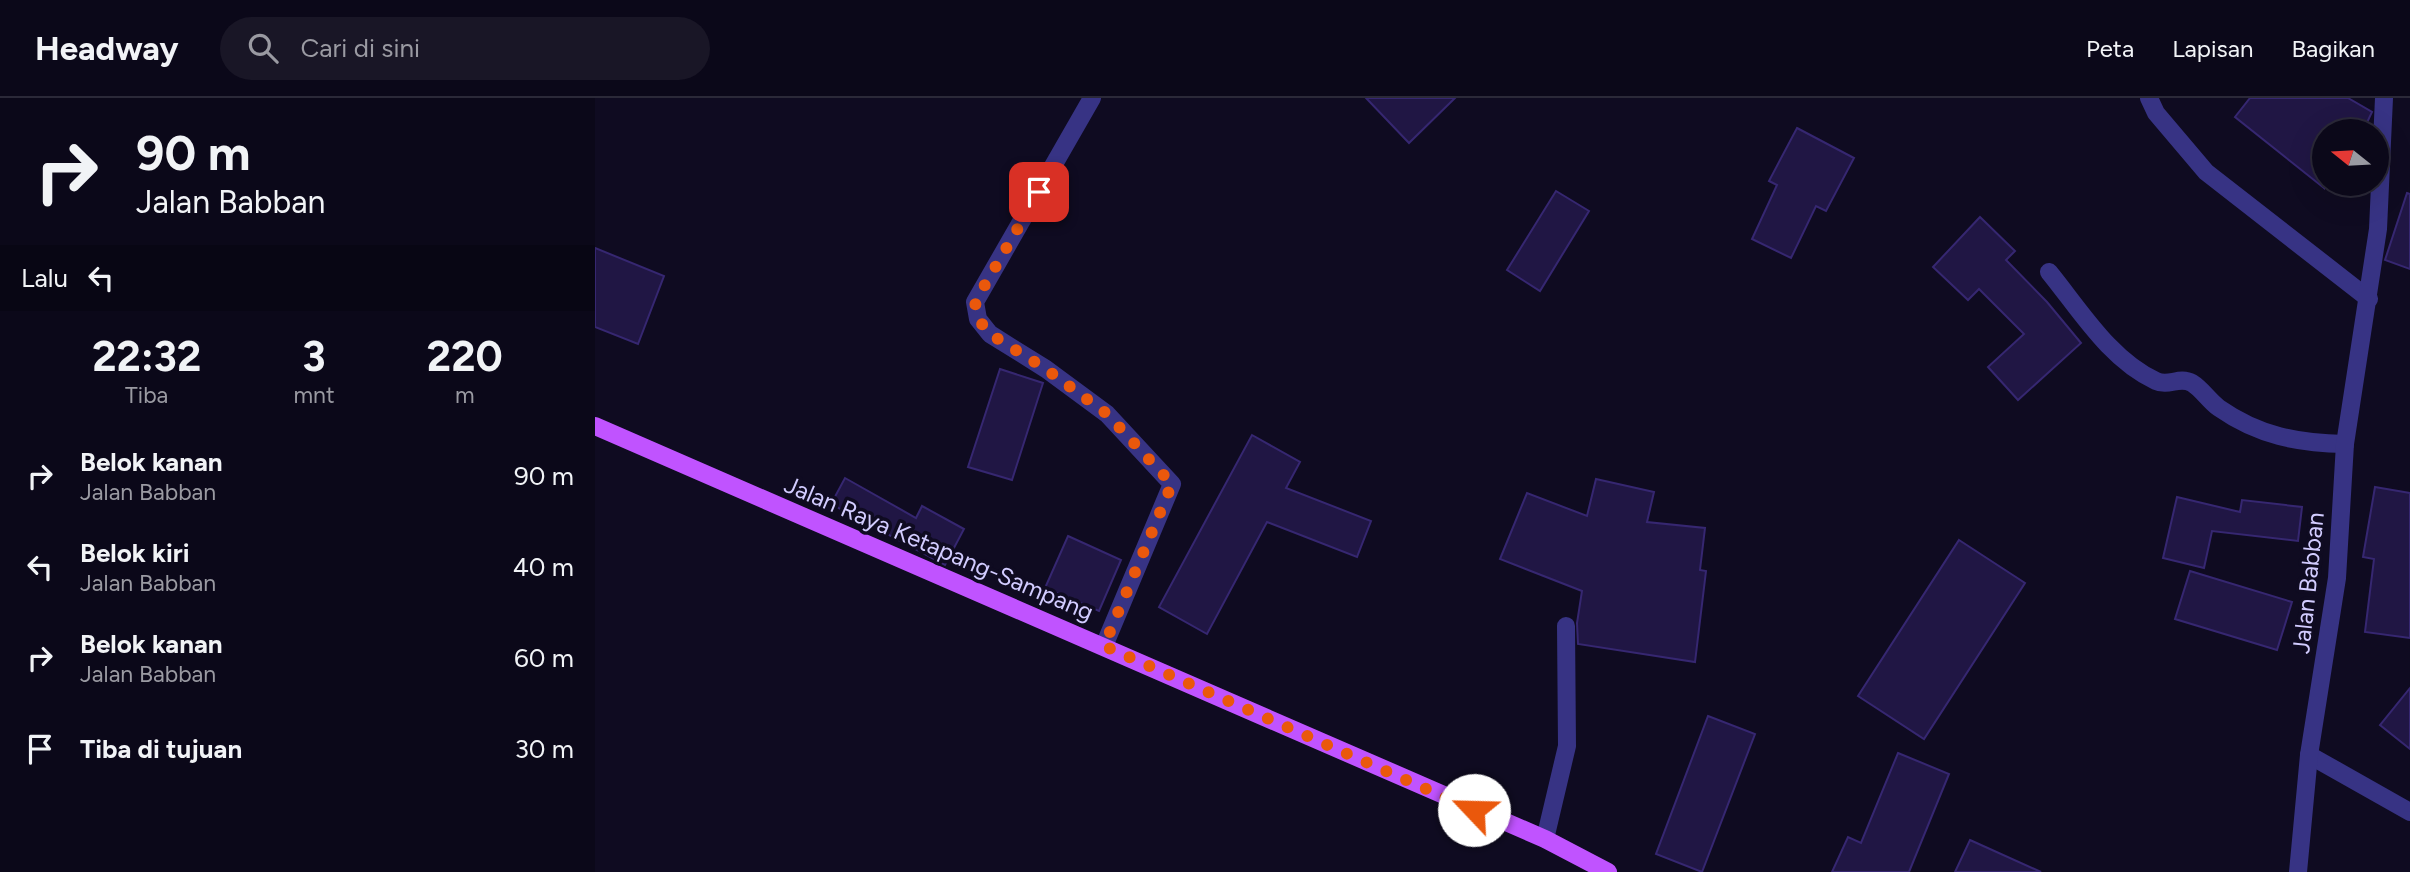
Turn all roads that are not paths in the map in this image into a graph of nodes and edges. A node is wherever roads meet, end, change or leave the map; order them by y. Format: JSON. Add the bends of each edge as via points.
{"nodes":[{"id":1,"x":1092,"y":98,"type":"edge"},
{"id":2,"x":2149,"y":98,"type":"edge"},
{"id":3,"x":2384,"y":98,"type":"edge"},
{"id":4,"x":2049,"y":272,"type":"dead end"},
{"id":5,"x":2369,"y":299,"type":"junction"},
{"id":6,"x":595,"y":426,"type":"edge"},
{"id":7,"x":2345,"y":444,"type":"junction"},
{"id":8,"x":1566,"y":626,"type":"dead end"},
{"id":9,"x":1104,"y":646,"type":"junction"},
{"id":10,"x":2309,"y":755,"type":"junction"},
{"id":11,"x":2410,"y":812,"type":"edge"},
{"id":12,"x":1545,"y":839,"type":"junction"},
{"id":13,"x":1608,"y":872,"type":"edge"},
{"id":14,"x":2298,"y":872,"type":"edge"}],
"edges":[{"from":1,"to":9,"type":"street","via":[[975,302],[978,319],[990,334],[1107,414],[1172,484]]},
{"from":2,"to":5,"type":"street","via":[[2156,113],[2206,172]]},
{"from":3,"to":5,"type":"street","name":"Jalan Babban","via":[[2378,229]]},
{"from":4,"to":7,"type":"street","via":[[2122,360],[2157,382],[2193,384],[2219,408],[2256,429],[2300,443]]},
{"from":5,"to":7,"type":"street","name":"Jalan Babban"},
{"from":6,"to":9,"type":"main road","name":"Jalan Raya Ketapang-Sampang"},
{"from":7,"to":10,"type":"street","name":"Jalan Babban","via":[[2337,578]]},
{"from":8,"to":12,"type":"street","via":[[1567,746]]},
{"from":9,"to":12,"type":"main road","name":"Jalan Raya Ketapang-Sampang"},
{"from":10,"to":11,"type":"street"},
{"from":10,"to":14,"type":"street","name":"Jalan Babban"},
{"from":12,"to":13,"type":"main road","name":"Jalan Raya Ketapang-Sampang"}]}
